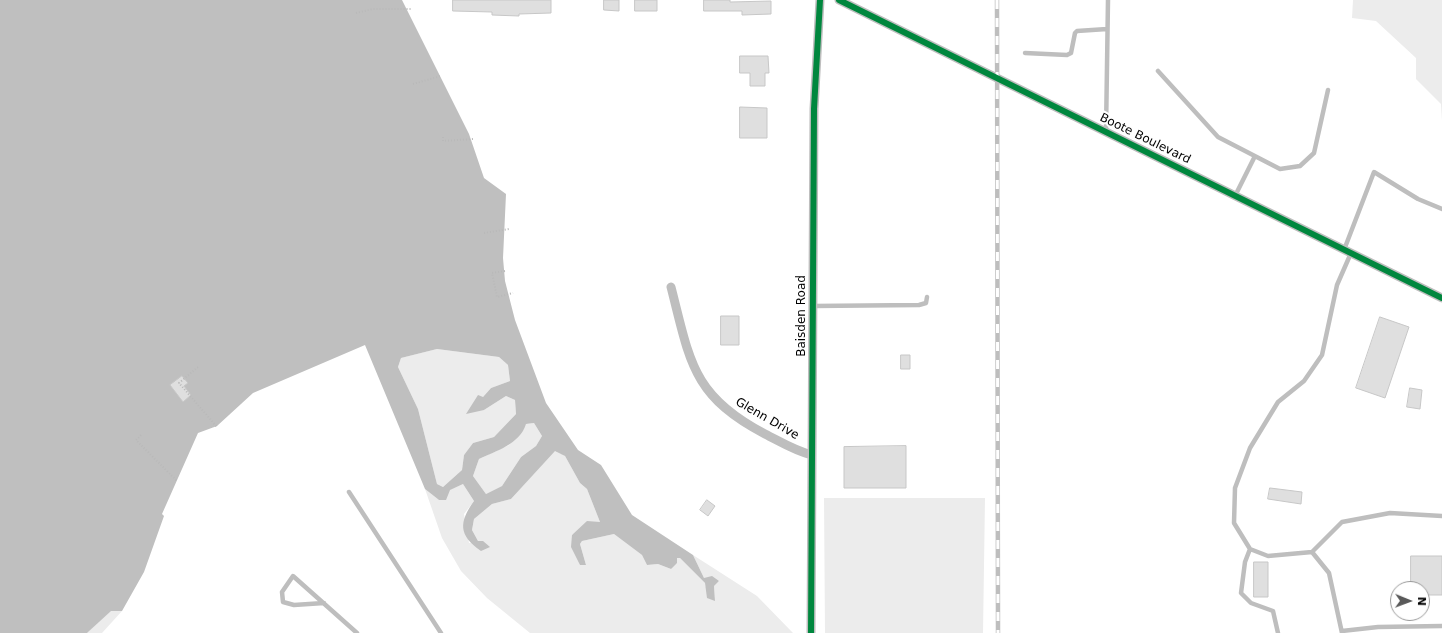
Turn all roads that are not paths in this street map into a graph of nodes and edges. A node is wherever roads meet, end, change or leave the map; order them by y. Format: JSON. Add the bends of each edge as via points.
{"nodes":[{"id":1,"x":820,"y":0,"type":"edge"},
{"id":2,"x":839,"y":0,"type":"edge"},
{"id":3,"x":1108,"y":0,"type":"edge"},
{"id":4,"x":1107,"y":29,"type":"junction"},
{"id":5,"x":1025,"y":53,"type":"dead end"},
{"id":6,"x":1158,"y":71,"type":"dead end"},
{"id":7,"x":1328,"y":90,"type":"dead end"},
{"id":8,"x":1106,"y":132,"type":"junction"},
{"id":9,"x":1256,"y":156,"type":"junction"},
{"id":10,"x":1235,"y":196,"type":"junction"},
{"id":11,"x":1442,"y":209,"type":"edge"},
{"id":12,"x":1347,"y":251,"type":"junction"},
{"id":13,"x":671,"y":287,"type":"dead end"},
{"id":14,"x":927,"y":297,"type":"dead end"},
{"id":15,"x":1442,"y":298,"type":"edge"},
{"id":16,"x":813,"y":306,"type":"junction"},
{"id":17,"x":812,"y":455,"type":"junction"},
{"id":18,"x":349,"y":492,"type":"dead end"},
{"id":19,"x":1442,"y":516,"type":"edge"},
{"id":20,"x":1250,"y":549,"type":"junction"},
{"id":21,"x":1312,"y":552,"type":"junction"},
{"id":22,"x":324,"y":603,"type":"junction"},
{"id":23,"x":1442,"y":626,"type":"edge"},
{"id":24,"x":1342,"y":632,"type":"edge"},
{"id":25,"x":357,"y":633,"type":"edge"},
{"id":26,"x":441,"y":633,"type":"edge"},
{"id":27,"x":811,"y":633,"type":"edge"},
{"id":28,"x":1278,"y":633,"type":"edge"}],
"edges":[{"from":1,"to":16,"type":"street","name":"Baisden Road","via":[[814,109]]},
{"from":2,"to":8,"type":"street","name":"Boote Boulevard"},
{"from":3,"to":4,"type":"lane"},
{"from":4,"to":5,"type":"lane","via":[[1077,31],[1071,53],[1068,54]]},
{"from":4,"to":8,"type":"lane"},
{"from":6,"to":9,"type":"lane","via":[[1218,136]]},
{"from":7,"to":9,"type":"lane","via":[[1314,153],[1300,166],[1280,169]]},
{"from":8,"to":10,"type":"street","name":"Boote Boulevard"},
{"from":9,"to":10,"type":"lane"},
{"from":10,"to":12,"type":"street","name":"Boote Boulevard"},
{"from":11,"to":12,"type":"lane","via":[[1418,199],[1374,172]]},
{"from":12,"to":15,"type":"street","name":"Boote Boulevard"},
{"from":12,"to":20,"type":"lane","via":[[1322,355],[1304,380],[1278,402],[1250,448],[1235,488],[1234,523]]},
{"from":13,"to":17,"type":"street","name":"Glenn Drive","via":[[689,357],[702,384],[725,409],[753,428],[799,452]]},
{"from":14,"to":16,"type":"lane","via":[[926,303],[919,305]]},
{"from":16,"to":17,"type":"street","name":"Baisden Road"},
{"from":17,"to":27,"type":"street","name":"Baisden Road"},
{"from":18,"to":26,"type":"lane"},
{"from":19,"to":21,"type":"lane","via":[[1390,513],[1342,522]]},
{"from":20,"to":21,"type":"lane","via":[[1268,556]]},
{"from":20,"to":28,"type":"lane","via":[[1245,562],[1241,593],[1251,603],[1273,611]]},
{"from":21,"to":24,"type":"lane","via":[[1329,573]]},
{"from":22,"to":22,"type":"lane","via":[[293,576],[282,592],[283,602],[294,605]]},
{"from":22,"to":25,"type":"lane"},
{"from":23,"to":24,"type":"lane","via":[[1378,627]]}]}
